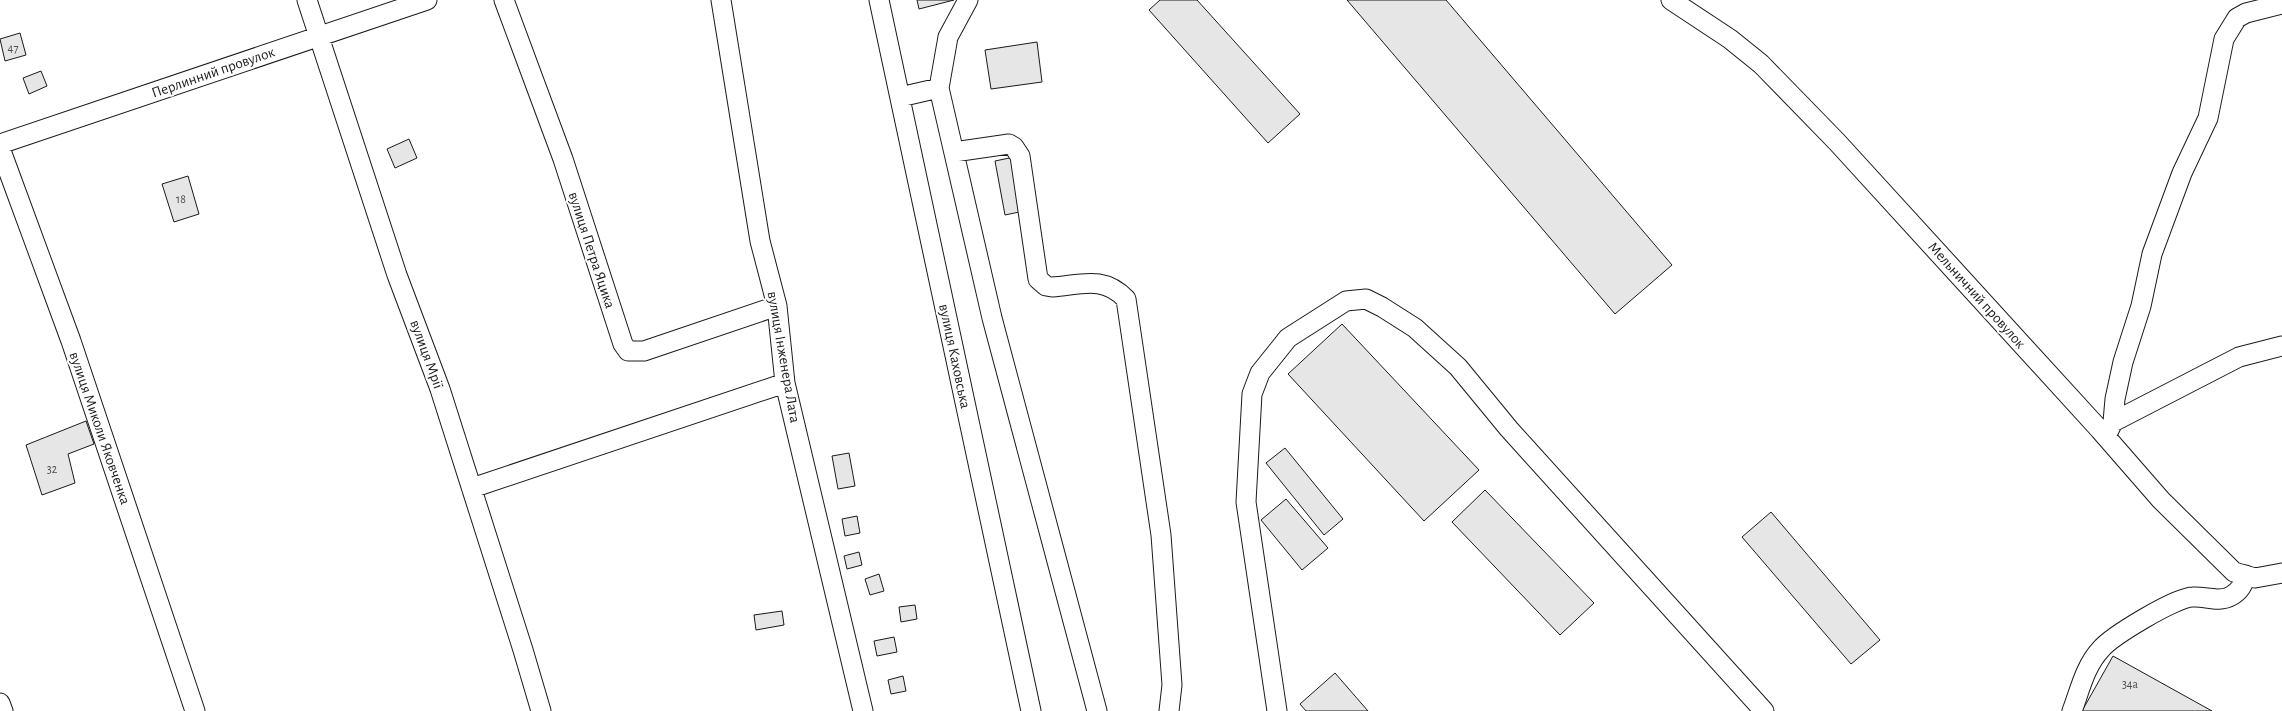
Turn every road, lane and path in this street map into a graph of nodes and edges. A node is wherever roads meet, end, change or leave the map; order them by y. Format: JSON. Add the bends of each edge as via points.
{"nodes":[{"id":1,"x":307,"y":0,"type":"edge"},
{"id":2,"x":427,"y":0,"type":"edge"},
{"id":3,"x":504,"y":0,"type":"edge"},
{"id":4,"x":721,"y":0,"type":"edge"},
{"id":5,"x":879,"y":0,"type":"edge"},
{"id":6,"x":968,"y":0,"type":"edge"},
{"id":7,"x":1671,"y":0,"type":"edge"},
{"id":8,"x":2282,"y":4,"type":"edge"},
{"id":9,"x":320,"y":36,"type":"junction"},
{"id":10,"x":939,"y":88,"type":"junction"},
{"id":11,"x":900,"y":96,"type":"junction"},
{"id":12,"x":0,"y":144,"type":"edge"},
{"id":13,"x":0,"y":148,"type":"edge"},
{"id":14,"x":954,"y":152,"type":"junction"},
{"id":15,"x":777,"y":306,"type":"junction"},
{"id":16,"x":2282,"y":346,"type":"edge"},
{"id":17,"x":785,"y":383,"type":"junction"},
{"id":18,"x":2110,"y":429,"type":"junction"},
{"id":19,"x":472,"y":488,"type":"junction"},
{"id":20,"x":2282,"y":573,"type":"edge"},
{"id":21,"x":2246,"y":575,"type":"junction"},
{"id":22,"x":0,"y":702,"type":"edge"},
{"id":23,"x":3,"y":711,"type":"edge"},
{"id":24,"x":195,"y":711,"type":"edge"},
{"id":25,"x":541,"y":711,"type":"edge"},
{"id":26,"x":864,"y":711,"type":"edge"},
{"id":27,"x":1031,"y":711,"type":"edge"},
{"id":28,"x":1097,"y":711,"type":"edge"},
{"id":29,"x":1169,"y":711,"type":"edge"},
{"id":30,"x":1277,"y":711,"type":"edge"},
{"id":31,"x":1764,"y":711,"type":"edge"},
{"id":32,"x":2072,"y":711,"type":"edge"}],
"edges":[{"from":1,"to":9,"type":"street","name":"вулиця Мрії"},
{"from":2,"to":9,"type":"street","name":"Перлинний провулок"},
{"from":3,"to":15,"type":"street","name":"вулиця Петра Яцика","via":[[562,159],[622,344],[628,351],[644,351]]},
{"from":4,"to":15,"type":"street","name":"вулиця Інженера Лата","via":[[760,242]]},
{"from":5,"to":11,"type":"street","name":"вулиця Каховська"},
{"from":6,"to":10,"type":"street","via":[[948,37]]},
{"from":7,"to":18,"type":"street","name":"Мельничний провулок","via":[[1730,39],[1768,71]]},
{"from":8,"to":18,"type":"street","via":[[2237,18],[2224,39],[2208,118],[2182,173],[2152,254],[2141,306],[2123,362]]},
{"from":9,"to":12,"type":"street","name":"Перлинний провулок"},
{"from":9,"to":19,"type":"street","name":"вулиця Мрії","via":[[397,275],[440,389]]},
{"from":10,"to":11,"type":"street"},
{"from":10,"to":14,"type":"street"},
{"from":11,"to":27,"type":"street","name":"вулиця Каховська"},
{"from":13,"to":24,"type":"street","name":"вулиця Миколи Яковченка","via":[[71,341]]},
{"from":14,"to":28,"type":"street","via":[[992,318]]},
{"from":14,"to":29,"type":"street","via":[[1009,144],[1014,147],[1020,156],[1038,278],[1052,287],[1104,284],[1126,300],[1160,535],[1172,686]]},
{"from":15,"to":17,"type":"street","name":"вулиця Інженера Лата"},
{"from":16,"to":18,"type":"street","via":[[2239,357]]},
{"from":17,"to":19,"type":"street"},
{"from":17,"to":26,"type":"street","name":"вулиця Інженера Лата"},
{"from":18,"to":21,"type":"street","name":"Мельничний провулок","via":[[2161,500],[2234,572]]},
{"from":19,"to":25,"type":"street","name":"вулиця Мрії"},
{"from":20,"to":21,"type":"street","name":"Мельничний провулок","via":[[2255,578]]},
{"from":21,"to":32,"type":"street","via":[[2241,588],[2229,597],[2192,596],[2172,603],[2101,648],[2086,670]]},
{"from":22,"to":23,"type":"street"},
{"from":30,"to":31,"type":"street","via":[[1246,502],[1252,394],[1260,373],[1288,338],[1346,301],[1366,299],[1415,328],[1458,367],[1509,429]]}]}
